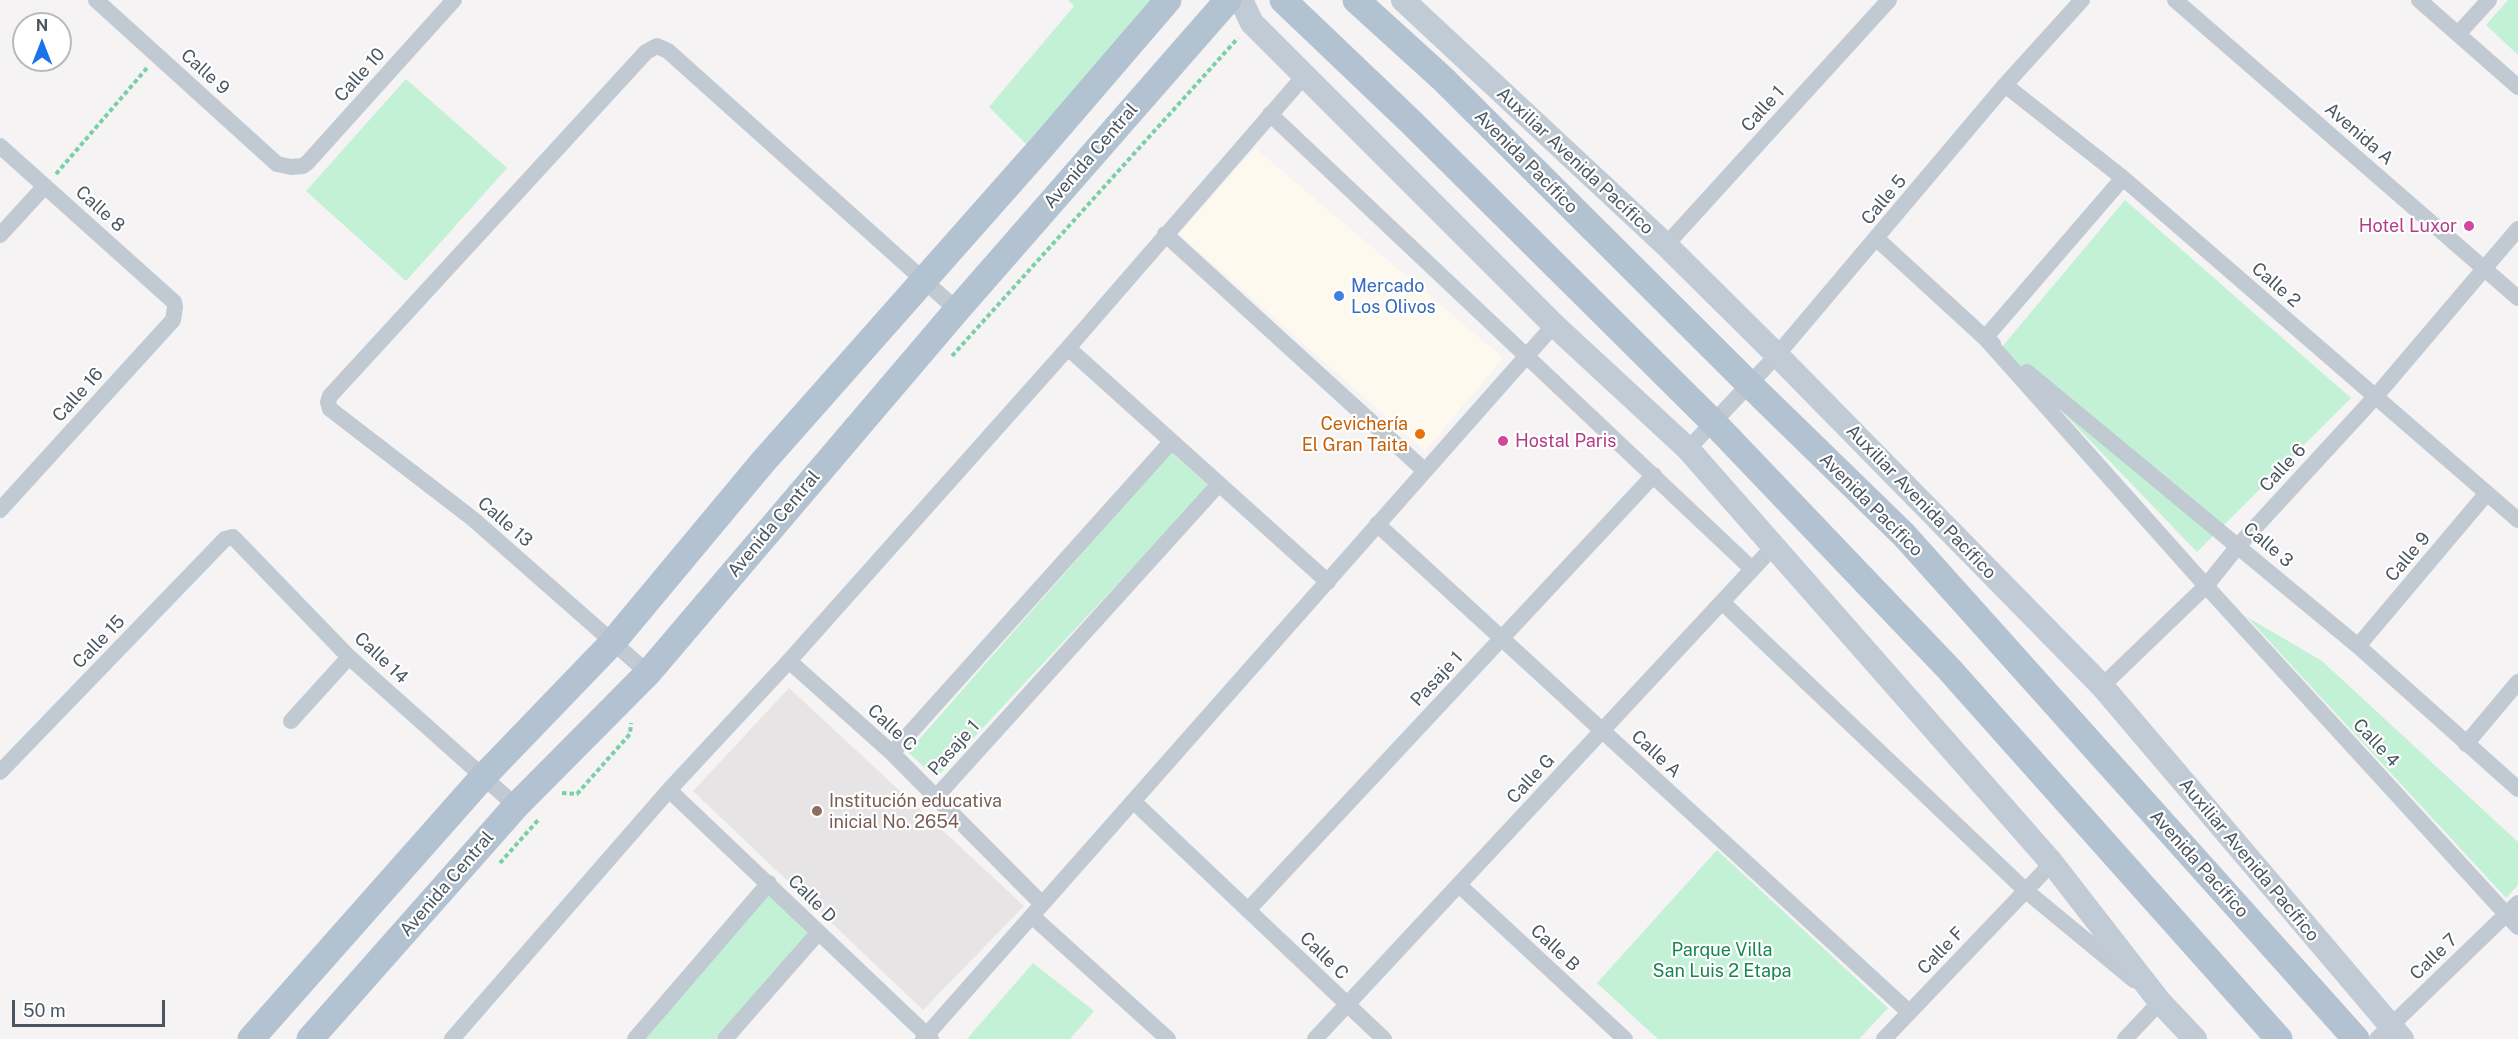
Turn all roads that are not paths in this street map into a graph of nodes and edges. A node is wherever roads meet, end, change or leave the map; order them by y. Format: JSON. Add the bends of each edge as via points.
{"nodes":[{"id":1,"x":96,"y":0,"type":"edge"},
{"id":2,"x":454,"y":0,"type":"edge"},
{"id":3,"x":1168,"y":0,"type":"edge"},
{"id":4,"x":1228,"y":0,"type":"edge"},
{"id":5,"x":1241,"y":0,"type":"edge"},
{"id":6,"x":1283,"y":0,"type":"edge"},
{"id":7,"x":1356,"y":0,"type":"edge"},
{"id":8,"x":1402,"y":0,"type":"edge"},
{"id":9,"x":1889,"y":0,"type":"edge"},
{"id":10,"x":2082,"y":0,"type":"edge"},
{"id":11,"x":2175,"y":0,"type":"edge"},
{"id":12,"x":2419,"y":0,"type":"edge"},
{"id":13,"x":2489,"y":0,"type":"edge"},
{"id":14,"x":2458,"y":34,"type":"junction"},
{"id":15,"x":1305,"y":75,"type":"junction"},
{"id":16,"x":2005,"y":85,"type":"junction"},
{"id":17,"x":2518,"y":87,"type":"edge"},
{"id":18,"x":1270,"y":114,"type":"junction"},
{"id":19,"x":0,"y":146,"type":"edge"},
{"id":20,"x":291,"y":167,"type":"joint"},
{"id":21,"x":2123,"y":178,"type":"junction"},
{"id":22,"x":45,"y":186,"type":"junction"},
{"id":23,"x":2518,"y":229,"type":"edge"},
{"id":24,"x":1165,"y":234,"type":"junction"},
{"id":25,"x":0,"y":235,"type":"edge"},
{"id":26,"x":1877,"y":239,"type":"junction"},
{"id":27,"x":1666,"y":245,"type":"junction"},
{"id":28,"x":2485,"y":270,"type":"junction"},
{"id":29,"x":924,"y":280,"type":"junction"},
{"id":30,"x":2518,"y":298,"type":"edge"},
{"id":31,"x":174,"y":302,"type":"joint"},
{"id":32,"x":957,"y":310,"type":"junction"},
{"id":33,"x":1554,"y":325,"type":"junction"},
{"id":34,"x":1985,"y":338,"type":"junction"},
{"id":35,"x":1068,"y":348,"type":"junction"},
{"id":36,"x":1777,"y":355,"type":"junction"},
{"id":37,"x":1526,"y":357,"type":"junction"},
{"id":38,"x":1749,"y":384,"type":"junction"},
{"id":39,"x":2376,"y":396,"type":"junction"},
{"id":40,"x":1714,"y":423,"type":"junction"},
{"id":41,"x":1171,"y":442,"type":"junction"},
{"id":42,"x":1688,"y":449,"type":"junction"},
{"id":43,"x":1425,"y":471,"type":"junction"},
{"id":44,"x":1654,"y":474,"type":"junction"},
{"id":45,"x":1219,"y":484,"type":"junction"},
{"id":46,"x":2487,"y":493,"type":"junction"},
{"id":47,"x":0,"y":510,"type":"edge"},
{"id":48,"x":2518,"y":520,"type":"edge"},
{"id":49,"x":1377,"y":524,"type":"junction"},
{"id":50,"x":225,"y":539,"type":"joint"},
{"id":51,"x":1774,"y":546,"type":"junction"},
{"id":52,"x":2238,"y":546,"type":"junction"},
{"id":53,"x":1752,"y":569,"type":"junction"},
{"id":54,"x":1328,"y":582,"type":"junction"},
{"id":55,"x":2206,"y":586,"type":"junction"},
{"id":56,"x":1722,"y":602,"type":"junction"},
{"id":57,"x":1501,"y":638,"type":"junction"},
{"id":58,"x":612,"y":643,"type":"junction"},
{"id":59,"x":2358,"y":646,"type":"junction"},
{"id":60,"x":349,"y":657,"type":"junction"},
{"id":61,"x":789,"y":661,"type":"junction"},
{"id":62,"x":648,"y":673,"type":"junction"},
{"id":63,"x":2518,"y":682,"type":"edge"},
{"id":64,"x":2102,"y":686,"type":"junction"},
{"id":65,"x":291,"y":721,"type":"dead end"},
{"id":66,"x":1602,"y":731,"type":"junction"},
{"id":67,"x":2466,"y":744,"type":"junction"},
{"id":68,"x":892,"y":753,"type":"junction"},
{"id":69,"x":0,"y":772,"type":"edge"},
{"id":70,"x":483,"y":777,"type":"junction"},
{"id":71,"x":2518,"y":789,"type":"edge"},
{"id":72,"x":669,"y":790,"type":"junction"},
{"id":73,"x":936,"y":797,"type":"junction"},
{"id":74,"x":1133,"y":801,"type":"junction"},
{"id":75,"x":516,"y":806,"type":"junction"},
{"id":76,"x":2052,"y":862,"type":"junction"},
{"id":77,"x":769,"y":883,"type":"junction"},
{"id":78,"x":1459,"y":885,"type":"junction"},
{"id":79,"x":2025,"y":890,"type":"junction"},
{"id":80,"x":2512,"y":908,"type":"edge"},
{"id":81,"x":1037,"y":910,"type":"junction"},
{"id":82,"x":1248,"y":910,"type":"junction"},
{"id":83,"x":2518,"y":927,"type":"edge"},
{"id":84,"x":818,"y":933,"type":"junction"},
{"id":85,"x":2160,"y":1002,"type":"junction"},
{"id":86,"x":1347,"y":1005,"type":"junction"},
{"id":87,"x":1909,"y":1012,"type":"junction"},
{"id":88,"x":2390,"y":1035,"type":"edge"},
{"id":89,"x":927,"y":1038,"type":"edge"},
{"id":90,"x":251,"y":1039,"type":"edge"},
{"id":91,"x":310,"y":1039,"type":"edge"},
{"id":92,"x":452,"y":1039,"type":"edge"},
{"id":93,"x":635,"y":1039,"type":"edge"},
{"id":94,"x":725,"y":1039,"type":"edge"},
{"id":95,"x":1168,"y":1039,"type":"edge"},
{"id":96,"x":1316,"y":1039,"type":"edge"},
{"id":97,"x":1384,"y":1039,"type":"edge"},
{"id":98,"x":1625,"y":1039,"type":"edge"},
{"id":99,"x":1884,"y":1039,"type":"edge"},
{"id":100,"x":2125,"y":1039,"type":"edge"},
{"id":101,"x":2195,"y":1039,"type":"edge"},
{"id":102,"x":2279,"y":1039,"type":"edge"},
{"id":103,"x":2355,"y":1039,"type":"edge"}],
"edges":[{"from":1,"to":20,"type":"street","name":"Calle 9","via":[[278,164]]},
{"from":2,"to":20,"type":"street","name":"Calle 10","via":[[308,162]]},
{"from":3,"to":29,"type":"main road"},
{"from":4,"to":32,"type":"main road","name":"Avenida Central"},
{"from":5,"to":15,"type":"main road","via":[[1252,23]]},
{"from":6,"to":40,"type":"main road"},
{"from":7,"to":38,"type":"main road","name":"Avenida Pacífico","via":[[1443,79]]},
{"from":8,"to":27,"type":"main road","name":"Auxiliar Avenida Pacífico"},
{"from":9,"to":27,"type":"street","name":"Calle 1"},
{"from":10,"to":16,"type":"street","name":"Calle 5"},
{"from":11,"to":28,"type":"street","name":"Avenida A"},
{"from":12,"to":14,"type":"street"},
{"from":13,"to":14,"type":"street"},
{"from":14,"to":17,"type":"street"},
{"from":15,"to":18,"type":"street"},
{"from":15,"to":33,"type":"main road"},
{"from":16,"to":21,"type":"street","name":"Calle 2"},
{"from":16,"to":26,"type":"street","name":"Calle 5"},
{"from":18,"to":24,"type":"street"},
{"from":18,"to":37,"type":"street"},
{"from":19,"to":22,"type":"street","name":"Calle 8"},
{"from":21,"to":34,"type":"street"},
{"from":21,"to":39,"type":"street","name":"Calle 2"},
{"from":22,"to":25,"type":"street"},
{"from":22,"to":31,"type":"street","name":"Calle 8"},
{"from":23,"to":28,"type":"street","name":"Calle 6"},
{"from":24,"to":35,"type":"street"},
{"from":24,"to":43,"type":"street"},
{"from":26,"to":34,"type":"street","name":"Calle 3"},
{"from":26,"to":36,"type":"street","name":"Calle 5"},
{"from":27,"to":36,"type":"main road","name":"Auxiliar Avenida Pacífico"},
{"from":28,"to":30,"type":"street","name":"Avenida A"},
{"from":28,"to":39,"type":"street","name":"Calle 6"},
{"from":29,"to":32,"type":"street"},
{"from":29,"to":58,"type":"main road","via":[[762,463]]},
{"from":29,"to":58,"type":"street","name":"Calle 13","via":[[668,51],[657,46],[646,52],[330,396],[330,409],[473,519]]},
{"from":31,"to":47,"type":"street","name":"Calle 16","via":[[173,320]]},
{"from":32,"to":62,"type":"main road","name":"Avenida Central"},
{"from":33,"to":37,"type":"street"},
{"from":33,"to":42,"type":"main road"},
{"from":34,"to":52,"type":"street","name":"Calle 3"},
{"from":34,"to":55,"type":"street","name":"Calle 3"},
{"from":35,"to":41,"type":"street"},
{"from":35,"to":61,"type":"street"},
{"from":36,"to":38,"type":"street","name":"Calle 5"},
{"from":36,"to":64,"type":"main road","name":"Auxiliar Avenida Pacífico"},
{"from":37,"to":43,"type":"street"},
{"from":37,"to":44,"type":"street"},
{"from":38,"to":40,"type":"street","name":"Calle 5"},
{"from":38,"to":103,"type":"main road","name":"Avenida Pacífico","via":[[1904,535]]},
{"from":39,"to":46,"type":"street","name":"Calle 2"},
{"from":39,"to":52,"type":"street","name":"Calle 6"},
{"from":40,"to":42,"type":"street"},
{"from":40,"to":102,"type":"main road","via":[[1949,669]]},
{"from":41,"to":45,"type":"street"},
{"from":41,"to":68,"type":"street"},
{"from":42,"to":51,"type":"main road"},
{"from":43,"to":49,"type":"street"},
{"from":44,"to":53,"type":"street"},
{"from":44,"to":57,"type":"street","name":"Pasaje 1"},
{"from":45,"to":54,"type":"street"},
{"from":45,"to":73,"type":"street","name":"Pasaje 1"},
{"from":46,"to":48,"type":"street","name":"Calle 2"},
{"from":46,"to":59,"type":"street","name":"Calle 9"},
{"from":49,"to":54,"type":"street"},
{"from":49,"to":57,"type":"street","name":"Calle A"},
{"from":50,"to":60,"type":"street","name":"Calle 14","via":[[235,538]]},
{"from":50,"to":69,"type":"street","name":"Calle 15"},
{"from":51,"to":53,"type":"street","name":"Calle G"},
{"from":51,"to":76,"type":"main road"},
{"from":52,"to":55,"type":"street","name":"Calle 6"},
{"from":52,"to":59,"type":"street","name":"Calle 3"},
{"from":53,"to":56,"type":"street","name":"Calle G"},
{"from":54,"to":74,"type":"street"},
{"from":55,"to":64,"type":"street","name":"Calle 6"},
{"from":55,"to":80,"type":"street","name":"Calle 4"},
{"from":56,"to":66,"type":"street","name":"Calle G"},
{"from":56,"to":79,"type":"street"},
{"from":57,"to":66,"type":"street","name":"Calle A"},
{"from":57,"to":82,"type":"street","name":"Pasaje 1"},
{"from":58,"to":62,"type":"street","name":"Calle 13"},
{"from":58,"to":70,"type":"main road"},
{"from":59,"to":67,"type":"street","name":"Calle 3"},
{"from":60,"to":65,"type":"street"},
{"from":60,"to":70,"type":"street","name":"Calle 14"},
{"from":61,"to":68,"type":"street","name":"Calle C"},
{"from":61,"to":72,"type":"street"},
{"from":62,"to":75,"type":"main road","name":"Avenida Central"},
{"from":63,"to":67,"type":"street"},
{"from":64,"to":88,"type":"main road","name":"Auxiliar Avenida Pacífico"},
{"from":66,"to":78,"type":"street","name":"Calle G"},
{"from":66,"to":87,"type":"street","name":"Calle A"},
{"from":67,"to":71,"type":"street","name":"Calle 3"},
{"from":68,"to":73,"type":"street","name":"Calle C"},
{"from":70,"to":75,"type":"street","name":"Calle 14"},
{"from":70,"to":90,"type":"main road"},
{"from":72,"to":77,"type":"street","name":"Calle D"},
{"from":72,"to":92,"type":"street"},
{"from":73,"to":81,"type":"street","name":"Calle C"},
{"from":74,"to":81,"type":"street"},
{"from":74,"to":82,"type":"street","name":"Calle C"},
{"from":75,"to":91,"type":"main road","name":"Avenida Central"},
{"from":76,"to":79,"type":"street","name":"Calle F"},
{"from":76,"to":85,"type":"main road"},
{"from":77,"to":84,"type":"street","name":"Calle D"},
{"from":77,"to":93,"type":"street"},
{"from":78,"to":86,"type":"street","name":"Calle G"},
{"from":78,"to":98,"type":"street","name":"Calle B"},
{"from":79,"to":85,"type":"street"},
{"from":79,"to":87,"type":"street","name":"Calle F"},
{"from":80,"to":83,"type":"street","name":"Calle 4"},
{"from":80,"to":88,"type":"street","name":"Calle 7"},
{"from":81,"to":89,"type":"street"},
{"from":81,"to":95,"type":"street"},
{"from":82,"to":86,"type":"street","name":"Calle C"},
{"from":84,"to":89,"type":"street","name":"Calle D"},
{"from":84,"to":94,"type":"street"},
{"from":85,"to":100,"type":"street"},
{"from":85,"to":101,"type":"main road"},
{"from":86,"to":96,"type":"street","name":"Calle G"},
{"from":86,"to":97,"type":"street","name":"Calle C"},
{"from":87,"to":99,"type":"street","name":"Calle F"}]}
